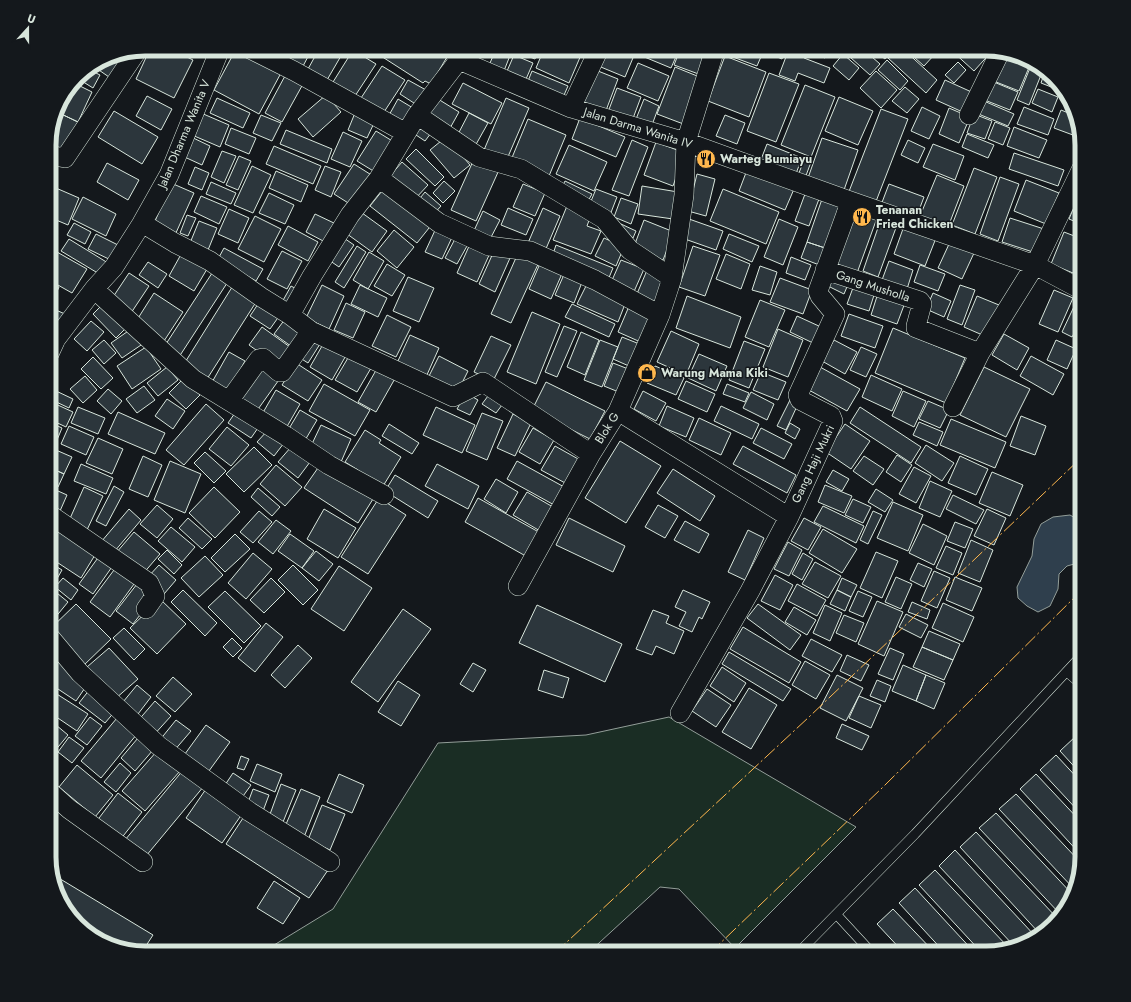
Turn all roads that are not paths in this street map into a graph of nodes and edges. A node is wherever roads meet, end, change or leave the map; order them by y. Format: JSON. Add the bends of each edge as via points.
{"nodes":[{"id":1,"x":217,"y":56,"type":"edge"},
{"id":2,"x":264,"y":56,"type":"edge"},
{"id":3,"x":455,"y":56,"type":"edge"},
{"id":4,"x":458,"y":56,"type":"edge"},
{"id":5,"x":596,"y":56,"type":"edge"},
{"id":6,"x":713,"y":56,"type":"edge"},
{"id":7,"x":133,"y":57,"type":"edge"},
{"id":8,"x":998,"y":57,"type":"edge"},
{"id":9,"x":571,"y":108,"type":"junction"},
{"id":10,"x":417,"y":114,"type":"junction"},
{"id":11,"x":969,"y":115,"type":"dead end"},
{"id":12,"x":406,"y":133,"type":"junction"},
{"id":13,"x":686,"y":142,"type":"junction"},
{"id":14,"x":56,"y":156,"type":"edge"},
{"id":15,"x":379,"y":178,"type":"junction"},
{"id":16,"x":1075,"y":182,"type":"edge"},
{"id":17,"x":850,"y":201,"type":"junction"},
{"id":18,"x":142,"y":223,"type":"junction"},
{"id":19,"x":1035,"y":265,"type":"junction"},
{"id":20,"x":825,"y":270,"type":"junction"},
{"id":21,"x":672,"y":278,"type":"junction"},
{"id":22,"x":1075,"y":286,"type":"edge"},
{"id":23,"x":94,"y":289,"type":"junction"},
{"id":24,"x":290,"y":315,"type":"junction"},
{"id":25,"x":660,"y":315,"type":"junction"},
{"id":26,"x":311,"y":331,"type":"junction"},
{"id":27,"x":56,"y":338,"type":"edge"},
{"id":28,"x":980,"y":353,"type":"junction"},
{"id":29,"x":229,"y":401,"type":"junction"},
{"id":30,"x":953,"y":407,"type":"dead end"},
{"id":31,"x":618,"y":411,"type":"junction"},
{"id":32,"x":591,"y":454,"type":"junction"},
{"id":33,"x":384,"y":495,"type":"dead end"},
{"id":34,"x":788,"y":516,"type":"junction"},
{"id":35,"x":56,"y":519,"type":"edge"},
{"id":36,"x":518,"y":586,"type":"dead end"},
{"id":37,"x":146,"y":609,"type":"dead end"},
{"id":38,"x":56,"y":644,"type":"edge"},
{"id":39,"x":1075,"y":663,"type":"edge"},
{"id":40,"x":1067,"y":672,"type":"junction"},
{"id":41,"x":1075,"y":679,"type":"edge"},
{"id":42,"x":680,"y":713,"type":"dead end"},
{"id":43,"x":56,"y":798,"type":"edge"},
{"id":44,"x":143,"y":862,"type":"dead end"},
{"id":45,"x":330,"y":862,"type":"dead end"},
{"id":46,"x":837,"y":915,"type":"junction"},
{"id":47,"x":805,"y":946,"type":"edge"},
{"id":48,"x":866,"y":946,"type":"edge"}],
"edges":[{"from":1,"to":18,"type":"street","name":"Jalan Dharma Wanita V","via":[[169,175]]},
{"from":2,"to":12,"type":"street"},
{"from":3,"to":10,"type":"street"},
{"from":4,"to":9,"type":"street","name":"Jalan Darma Wanita IV"},
{"from":5,"to":9,"type":"street"},
{"from":6,"to":13,"type":"street","name":"Blok G"},
{"from":7,"to":14,"type":"street","via":[[65,158]]},
{"from":8,"to":11,"type":"street"},
{"from":9,"to":13,"type":"street","name":"Jalan Darma Wanita IV"},
{"from":10,"to":12,"type":"street"},
{"from":10,"to":21,"type":"street","via":[[479,157],[521,169],[604,219],[630,250]]},
{"from":12,"to":15,"type":"street"},
{"from":13,"to":17,"type":"street","name":"Jalan Darma Wanita IV"},
{"from":13,"to":21,"type":"street","name":"Blok G","via":[[684,195]]},
{"from":15,"to":24,"type":"street","via":[[350,215]]},
{"from":15,"to":25,"type":"street","via":[[439,223],[488,246],[530,251],[596,280]]},
{"from":16,"to":19,"type":"street"},
{"from":17,"to":19,"type":"street","name":"Jalan Darma Wanita IV"},
{"from":17,"to":20,"type":"street","name":"Gang Haji Mukri"},
{"from":18,"to":23,"type":"street","name":"Jalan Dharma Wanita V","via":[[114,267]]},
{"from":18,"to":24,"type":"street","via":[[210,261]]},
{"from":19,"to":22,"type":"street","name":"Jalan Darma Wanita IV"},
{"from":19,"to":28,"type":"street"},
{"from":20,"to":28,"type":"street","name":"Gang Musholla","via":[[920,301],[922,304],[916,328]]},
{"from":20,"to":34,"type":"street","name":"Gang Haji Mukri","via":[[818,291],[834,314],[798,396],[800,400],[831,416],[833,420]]},
{"from":21,"to":25,"type":"street","name":"Blok G"},
{"from":23,"to":27,"type":"street","name":"Jalan Dharma Wanita V"},
{"from":23,"to":29,"type":"street","via":[[193,379]]},
{"from":24,"to":26,"type":"street"},
{"from":25,"to":31,"type":"street","name":"Blok G"},
{"from":26,"to":29,"type":"street","via":[[282,372],[264,358],[259,359]]},
{"from":26,"to":32,"type":"street","name":"Blok G","via":[[453,397],[483,382]]},
{"from":28,"to":30,"type":"street"},
{"from":29,"to":33,"type":"street","via":[[329,465]]},
{"from":31,"to":32,"type":"street","name":"Blok G"},
{"from":31,"to":34,"type":"street","name":"Gang Haji Mukri"},
{"from":32,"to":36,"type":"street"},
{"from":34,"to":42,"type":"street","via":[[750,591]]},
{"from":35,"to":37,"type":"street","via":[[149,583],[155,596]]},
{"from":38,"to":45,"type":"street","via":[[80,672],[159,746],[250,812]]},
{"from":39,"to":40,"type":"lane"},
{"from":40,"to":41,"type":"lane"},
{"from":40,"to":46,"type":"lane"},
{"from":43,"to":44,"type":"street","via":[[68,809]]},
{"from":46,"to":47,"type":"lane"},
{"from":46,"to":48,"type":"lane"}]}
